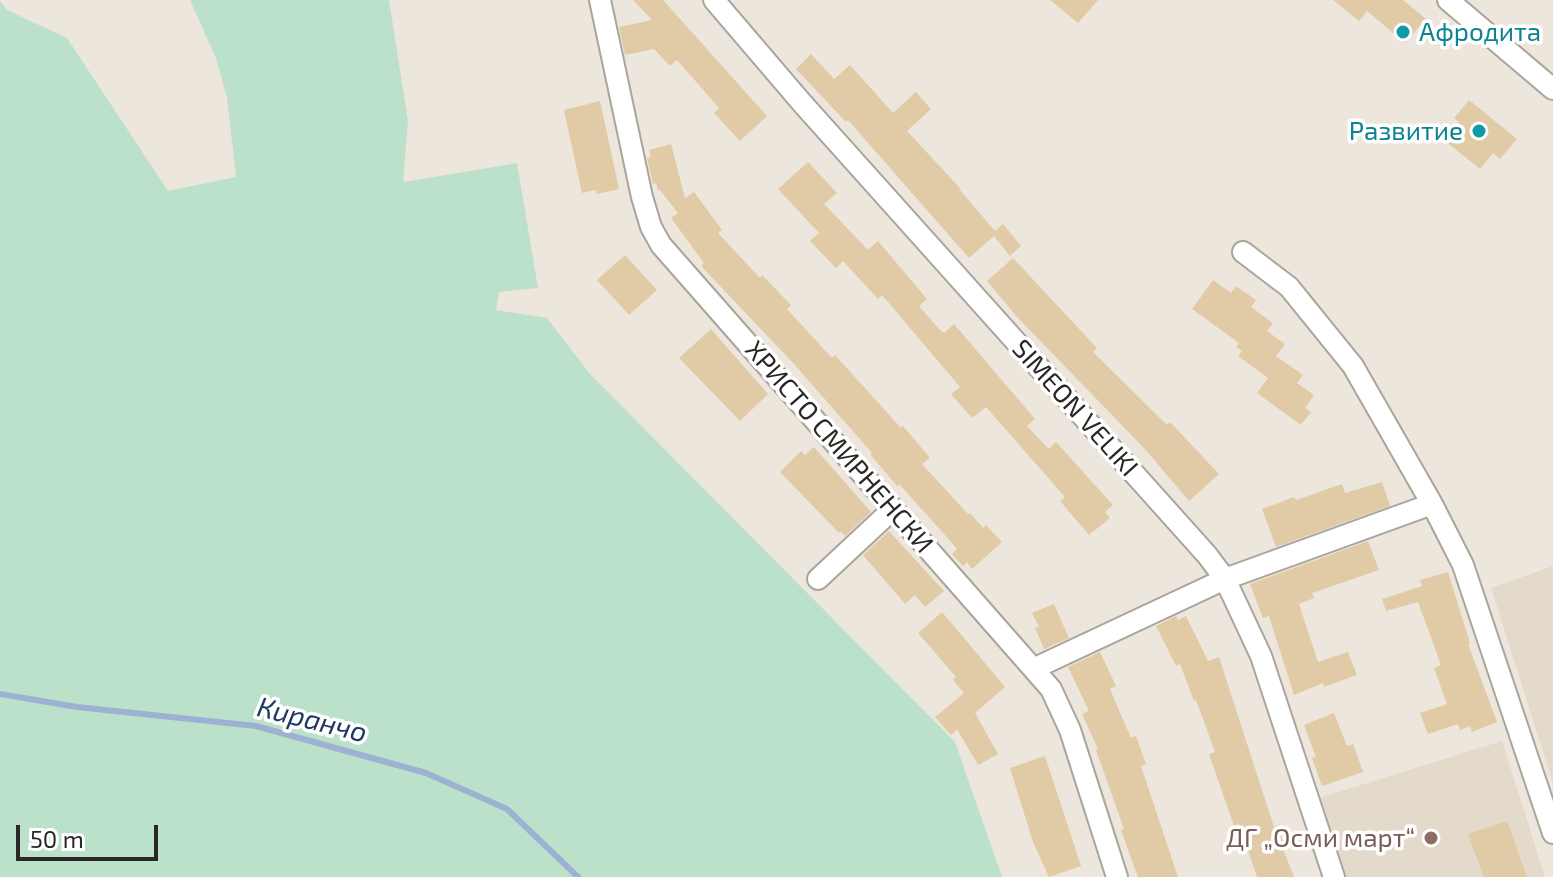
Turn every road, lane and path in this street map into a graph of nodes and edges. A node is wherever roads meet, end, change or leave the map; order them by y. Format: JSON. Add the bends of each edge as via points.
{"nodes":[{"id":1,"x":600,"y":0,"type":"edge"},
{"id":2,"x":714,"y":0,"type":"edge"},
{"id":3,"x":1448,"y":0,"type":"edge"},
{"id":4,"x":1553,"y":89,"type":"edge"},
{"id":5,"x":1243,"y":252,"type":"dead end"},
{"id":6,"x":1432,"y":504,"type":"junction"},
{"id":7,"x":893,"y":509,"type":"junction"},
{"id":8,"x":818,"y":579,"type":"dead end"},
{"id":9,"x":1225,"y":579,"type":"junction"},
{"id":10,"x":1035,"y":668,"type":"junction"},
{"id":11,"x":1553,"y":833,"type":"edge"},
{"id":12,"x":1117,"y":877,"type":"edge"},
{"id":13,"x":1334,"y":877,"type":"edge"}],
"edges":[{"from":1,"to":7,"type":"street","name":"ХРИСТО СМИРНЕНСКИ","via":[[642,197],[661,245]]},
{"from":2,"to":9,"type":"street","name":"SIMEON VELIKI"},
{"from":3,"to":4,"type":"street"},
{"from":5,"to":6,"type":"street","via":[[1289,287],[1353,366]]},
{"from":6,"to":9,"type":"street"},
{"from":6,"to":11,"type":"street","via":[[1463,565]]},
{"from":7,"to":8,"type":"street"},
{"from":7,"to":10,"type":"street","name":"ХРИСТО СМИРНЕНСКИ"},
{"from":9,"to":10,"type":"street"},
{"from":9,"to":13,"type":"street","name":"SIMEON VELIKI","via":[[1261,656]]},
{"from":10,"to":12,"type":"street","name":"ХРИСТО СМИРНЕНСКИ","via":[[1063,712]]}]}
